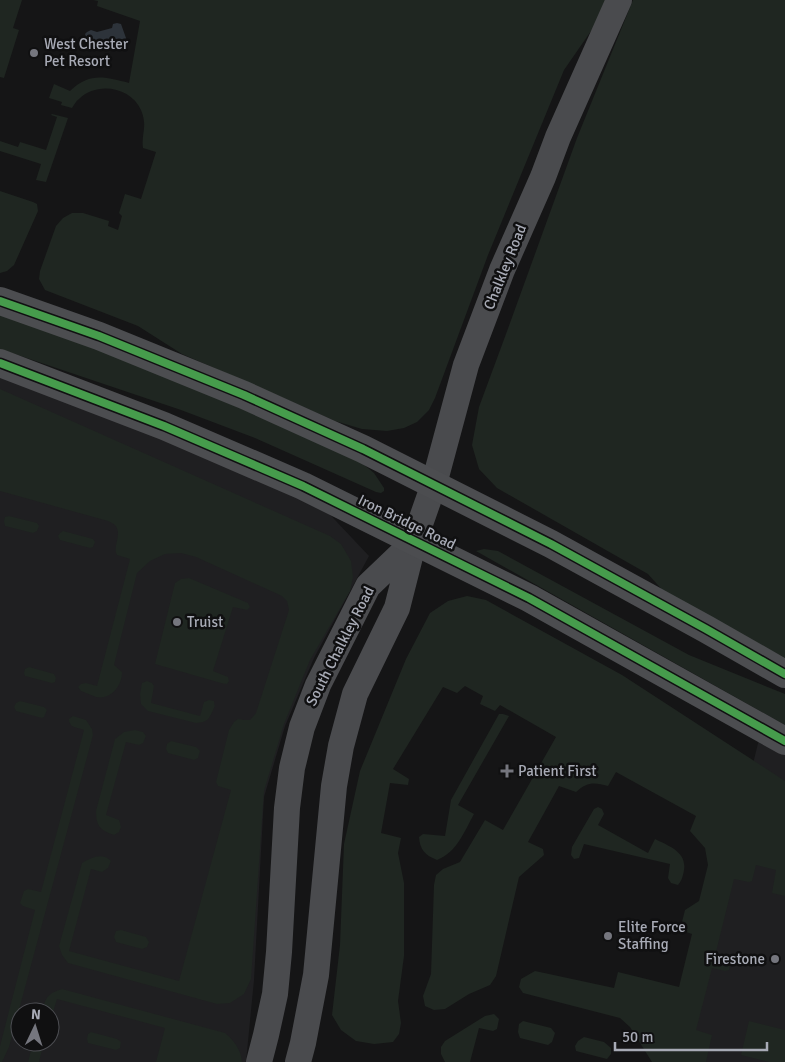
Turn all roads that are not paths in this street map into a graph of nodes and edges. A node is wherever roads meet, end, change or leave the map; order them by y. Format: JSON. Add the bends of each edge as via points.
{"nodes":[{"id":1,"x":618,"y":0,"type":"edge"},
{"id":2,"x":0,"y":301,"type":"edge"},
{"id":3,"x":0,"y":363,"type":"edge"},
{"id":4,"x":434,"y":484,"type":"junction"},
{"id":5,"x":414,"y":541,"type":"junction"},
{"id":6,"x":785,"y":674,"type":"edge"},
{"id":7,"x":785,"y":741,"type":"edge"},
{"id":8,"x":259,"y":1062,"type":"edge"},
{"id":9,"x":298,"y":1062,"type":"edge"}],
"edges":[{"from":1,"to":4,"type":"street","name":"Chalkley Road","via":[[502,270],[466,365]]},
{"from":2,"to":4,"type":"main road","via":[[100,336],[244,395]]},
{"from":3,"to":5,"type":"main road","name":"Iron Bridge Road","via":[[164,426],[303,486]]},
{"from":4,"to":5,"type":"street","name":"Chalkley Road"},
{"from":4,"to":6,"type":"main road","via":[[551,544]]},
{"from":5,"to":7,"type":"main road","name":"Iron Bridge Road","via":[[529,598]]},
{"from":5,"to":8,"type":"street","name":"South Chalkley Road","via":[[368,586],[318,685],[302,727],[288,800],[275,994]]},
{"from":5,"to":9,"type":"street","via":[[397,608],[355,694],[341,746],[334,786],[316,975]]}]}
